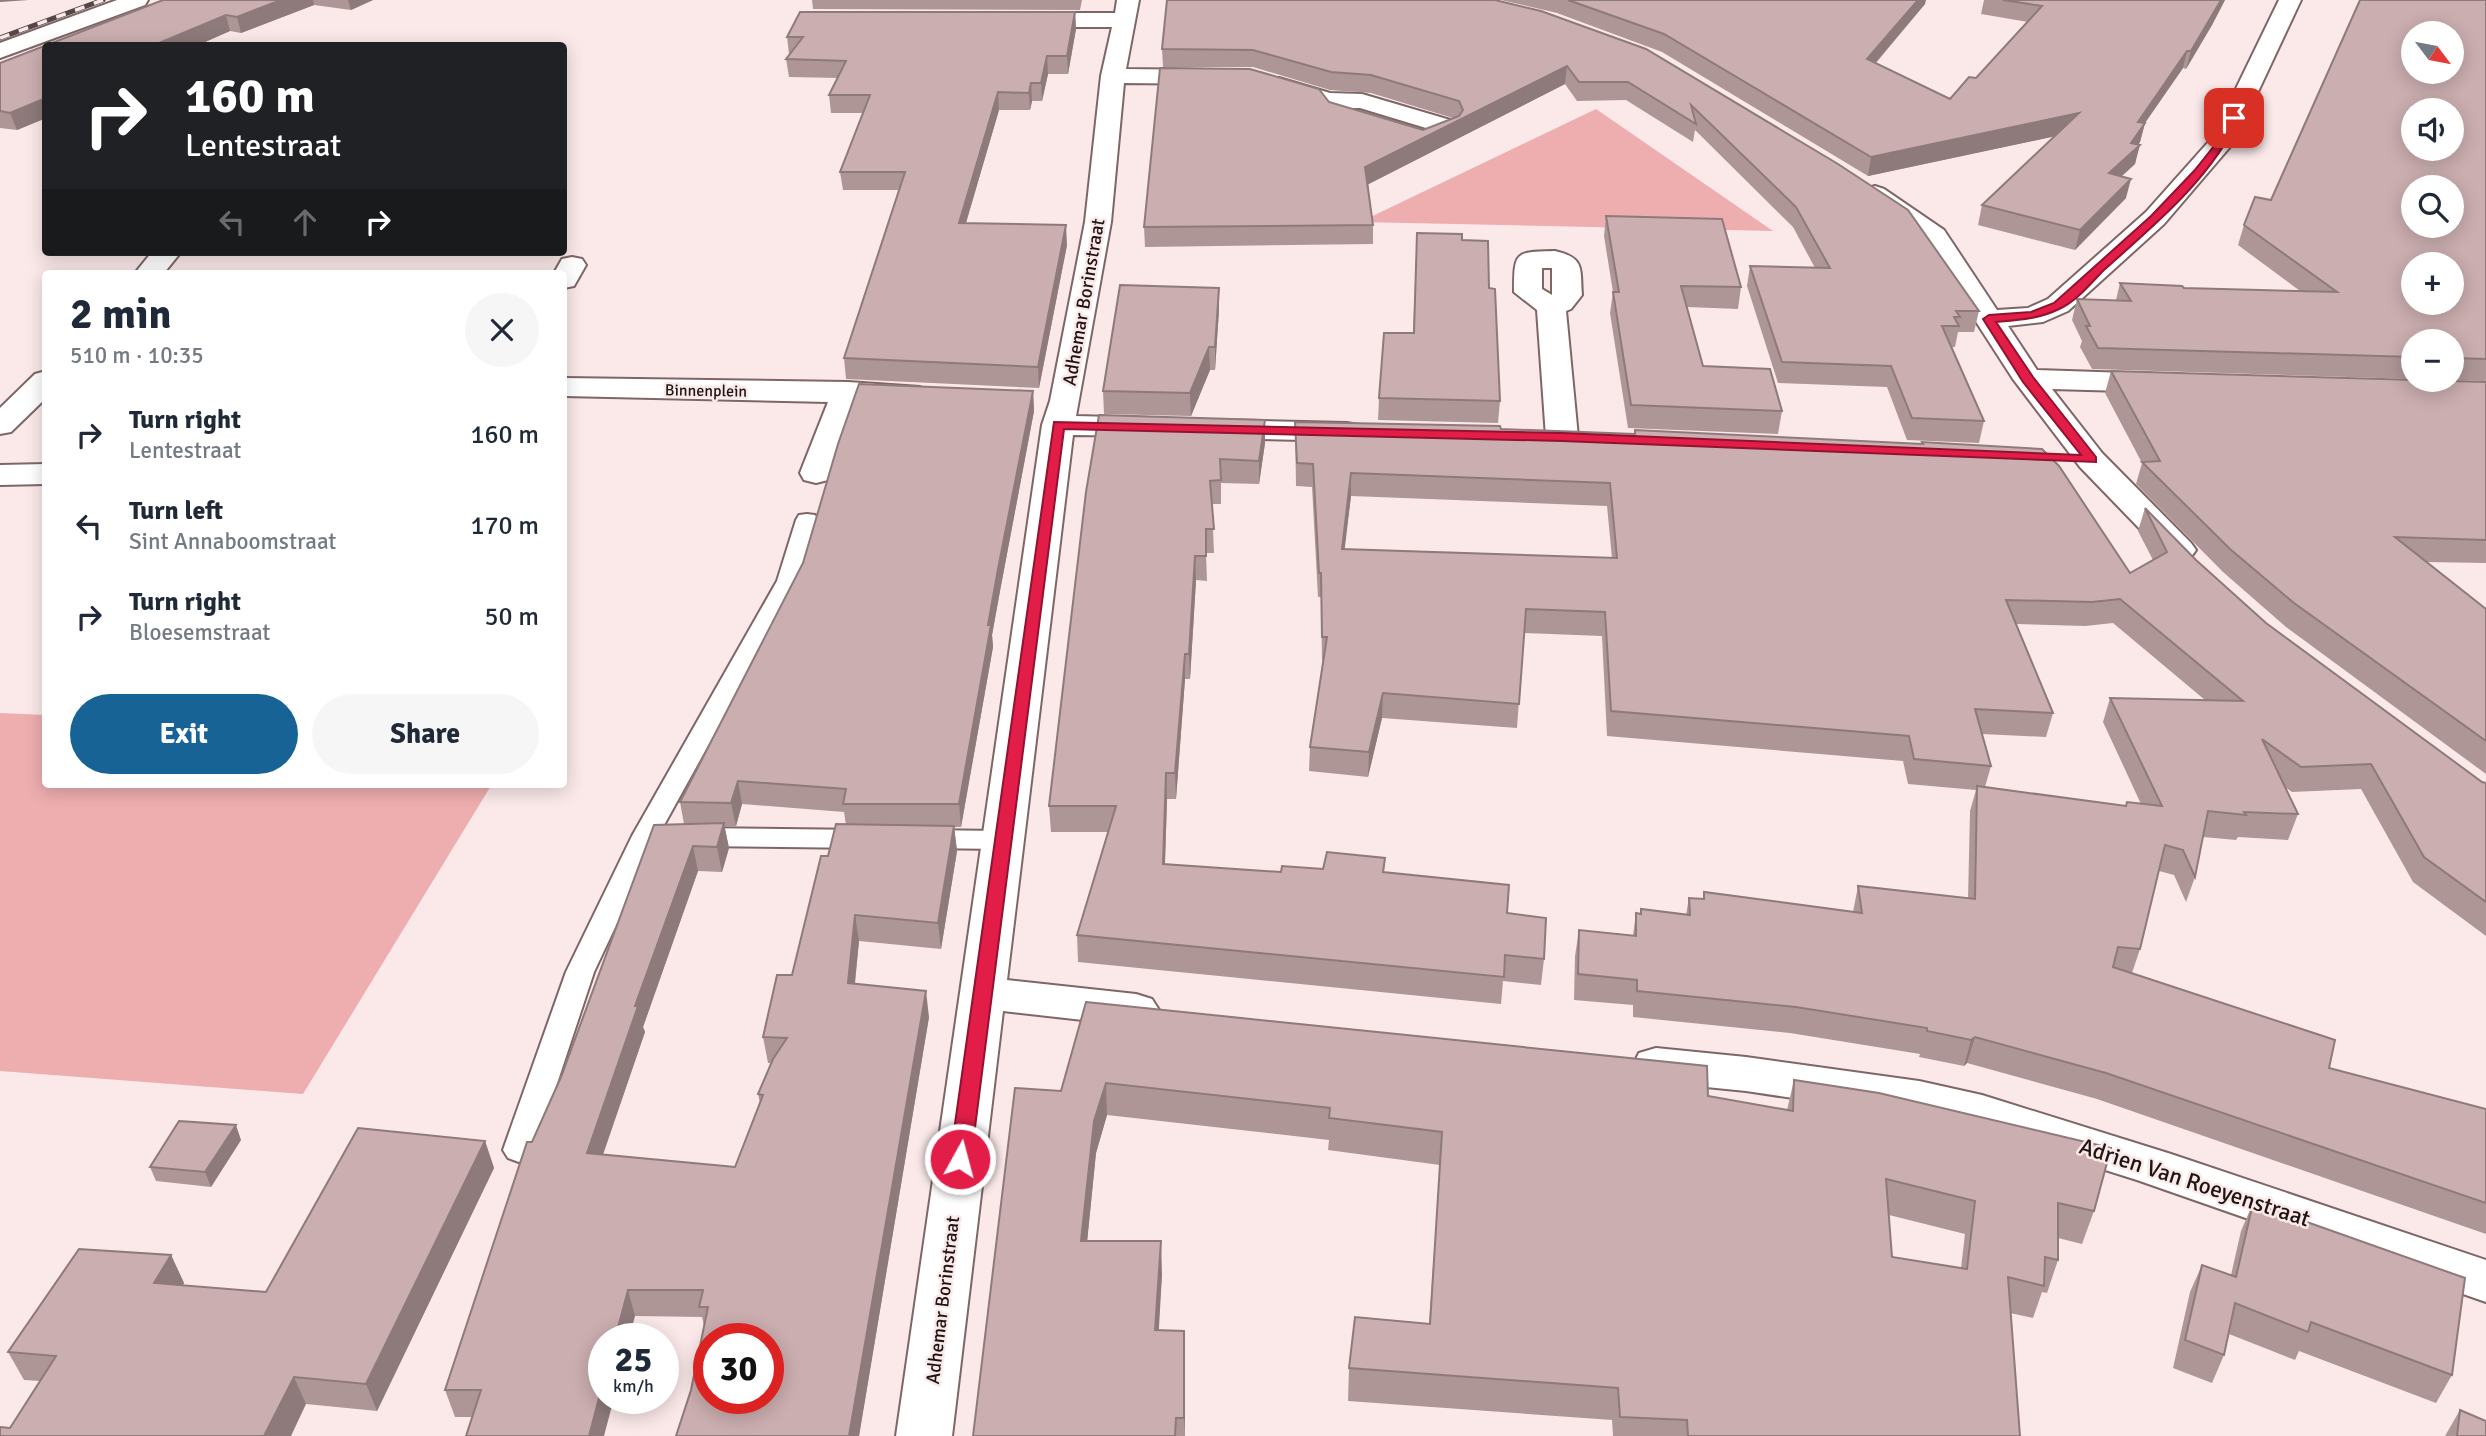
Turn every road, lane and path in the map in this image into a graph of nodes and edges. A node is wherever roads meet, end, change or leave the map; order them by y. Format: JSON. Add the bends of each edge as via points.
{"nodes":[{"id":1,"x":137,"y":0,"type":"edge"},
{"id":2,"x":2290,"y":0,"type":"edge"},
{"id":3,"x":1126,"y":10,"type":"edge"},
{"id":4,"x":1000,"y":20,"type":"edge"},
{"id":5,"x":0,"y":51,"type":"edge"},
{"id":6,"x":1113,"y":76,"type":"junction"},
{"id":7,"x":1328,"y":100,"type":"edge"},
{"id":8,"x":1851,"y":179,"type":"edge"},
{"id":9,"x":164,"y":256,"type":"edge"},
{"id":10,"x":152,"y":270,"type":"edge"},
{"id":11,"x":1551,"y":307,"type":"dead end"},
{"id":12,"x":1989,"y":319,"type":"junction"},
{"id":13,"x":2028,"y":379,"type":"junction"},
{"id":14,"x":42,"y":384,"type":"edge"},
{"id":15,"x":2187,"y":384,"type":"edge"},
{"id":16,"x":567,"y":387,"type":"edge"},
{"id":17,"x":848,"y":391,"type":"junction"},
{"id":18,"x":943,"y":395,"type":"edge"},
{"id":19,"x":1054,"y":409,"type":"junction"},
{"id":20,"x":0,"y":425,"type":"edge"},
{"id":21,"x":1372,"y":432,"type":"edge"},
{"id":22,"x":1562,"y":437,"type":"edge"},
{"id":23,"x":2049,"y":458,"type":"edge"},
{"id":24,"x":2091,"y":460,"type":"junction"},
{"id":25,"x":816,"y":473,"type":"dead end"},
{"id":26,"x":42,"y":474,"type":"edge"},
{"id":27,"x":0,"y":475,"type":"edge"},
{"id":28,"x":807,"y":520,"type":"dead end"},
{"id":29,"x":2202,"y":574,"type":"edge"},
{"id":30,"x":645,"y":836,"type":"junction"},
{"id":31,"x":1002,"y":840,"type":"junction"},
{"id":32,"x":982,"y":993,"type":"junction"},
{"id":33,"x":1177,"y":1014,"type":"edge"},
{"id":34,"x":1621,"y":1061,"type":"edge"},
{"id":35,"x":519,"y":1150,"type":"dead end"},
{"id":36,"x":2486,"y":1281,"type":"edge"},
{"id":37,"x":925,"y":1436,"type":"edge"}],
"edges":[{"from":1,"to":5,"type":"street"},
{"from":2,"to":12,"type":"street","via":[[2223,141],[2164,209],[2059,305],[2033,316]]},
{"from":3,"to":4,"type":"street"},
{"from":3,"to":6,"type":"street","name":"Adhemar Borinstraat"},
{"from":6,"to":7,"type":"street","via":[[1245,77]]},
{"from":6,"to":19,"type":"street","name":"Adhemar Borinstraat","via":[[1098,222]]},
{"from":8,"to":12,"type":"street","via":[[1934,236]]},
{"from":9,"to":10,"type":"street"},
{"from":11,"to":22,"type":"street"},
{"from":12,"to":13,"type":"street"},
{"from":13,"to":15,"type":"street"},
{"from":13,"to":24,"type":"street"},
{"from":14,"to":20,"type":"street"},
{"from":16,"to":17,"type":"street","name":"Binnenplein"},
{"from":17,"to":18,"type":"street","name":"Binnenplein"},
{"from":17,"to":25,"type":"street"},
{"from":19,"to":21,"type":"street"},
{"from":19,"to":31,"type":"street","name":"Adhemar Borinstraat"},
{"from":23,"to":24,"type":"street"},
{"from":24,"to":29,"type":"street"},
{"from":26,"to":27,"type":"street"},
{"from":28,"to":30,"type":"lane","via":[[788,582]]},
{"from":30,"to":31,"type":"lane"},
{"from":30,"to":35,"type":"lane","via":[[580,972]]},
{"from":31,"to":32,"type":"street","name":"Adhemar Borinstraat"},
{"from":32,"to":33,"type":"street"},
{"from":32,"to":37,"type":"street","name":"Adhemar Borinstraat"},
{"from":34,"to":36,"type":"street","name":"Adrien Van Roeyenstraat","via":[[1892,1095],[1982,1113]]}]}
